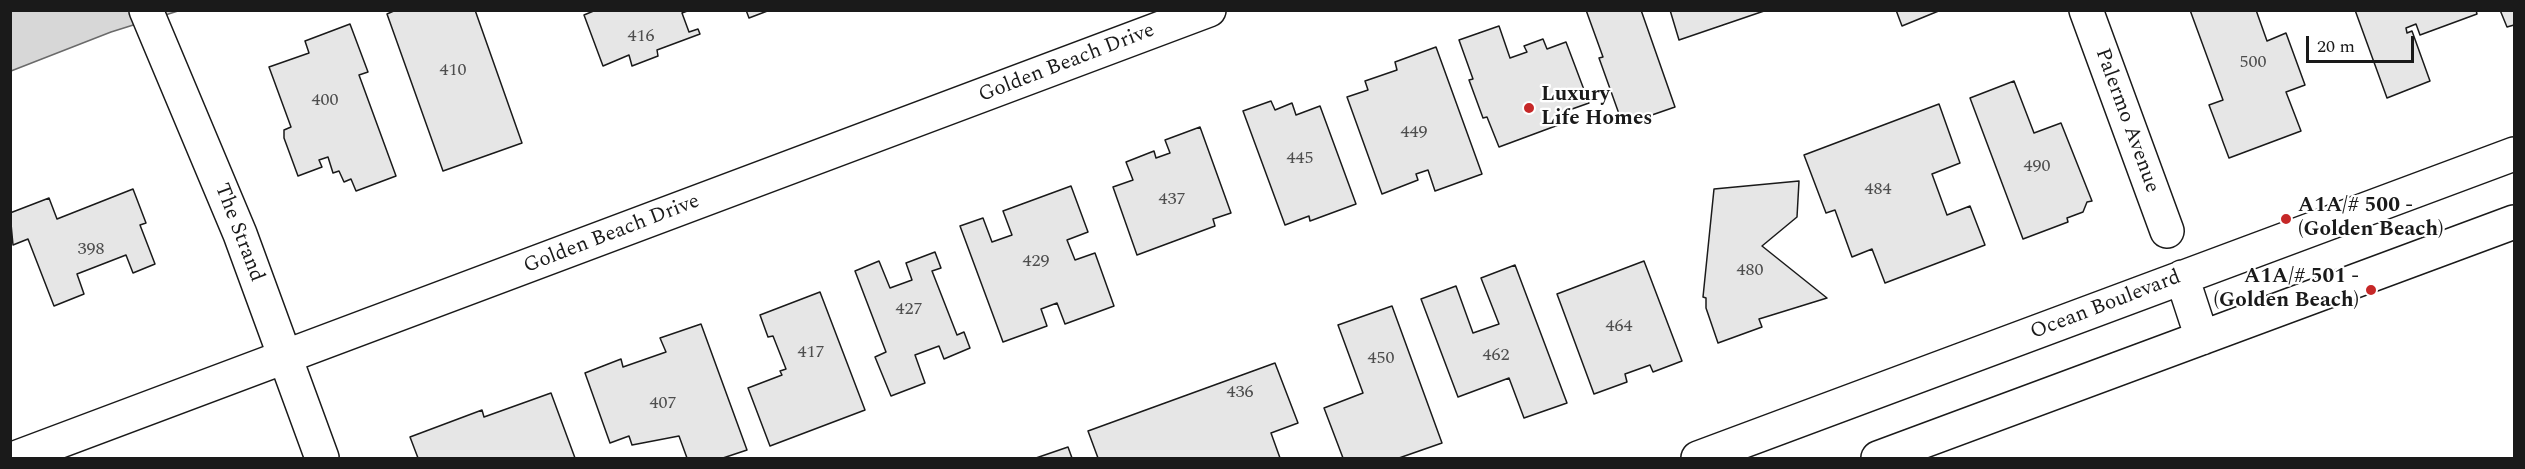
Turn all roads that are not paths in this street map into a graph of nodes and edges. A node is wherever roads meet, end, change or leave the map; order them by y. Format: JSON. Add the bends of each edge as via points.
{"nodes":[{"id":1,"x":1209,"y":10,"type":"edge"},
{"id":2,"x":2086,"y":10,"type":"edge"},
{"id":3,"x":149,"y":19,"type":"edge"},
{"id":4,"x":2514,"y":154,"type":"edge"},
{"id":5,"x":2514,"y":222,"type":"edge"},
{"id":6,"x":2167,"y":231,"type":"dead end"},
{"id":7,"x":2182,"y":277,"type":"junction"},
{"id":8,"x":2202,"y":338,"type":"junction"},
{"id":9,"x":284,"y":359,"type":"junction"},
{"id":10,"x":15,"y":459,"type":"edge"},
{"id":11,"x":322,"y":459,"type":"edge"},
{"id":12,"x":1698,"y":459,"type":"edge"},
{"id":13,"x":1878,"y":459,"type":"edge"}],
"edges":[{"from":1,"to":9,"type":"street","name":"Golden Beach Drive"},
{"from":2,"to":6,"type":"street","name":"Palermo Avenue"},
{"from":3,"to":9,"type":"street","name":"The Strand","via":[[240,234]]},
{"from":4,"to":7,"type":"street","name":"Ocean Boulevard"},
{"from":5,"to":8,"type":"street"},
{"from":7,"to":8,"type":"street"},
{"from":7,"to":12,"type":"street","name":"Ocean Boulevard"},
{"from":8,"to":13,"type":"street"},
{"from":9,"to":10,"type":"street","name":"Golden Beach Drive"},
{"from":9,"to":11,"type":"street","name":"The Strand"}]}
